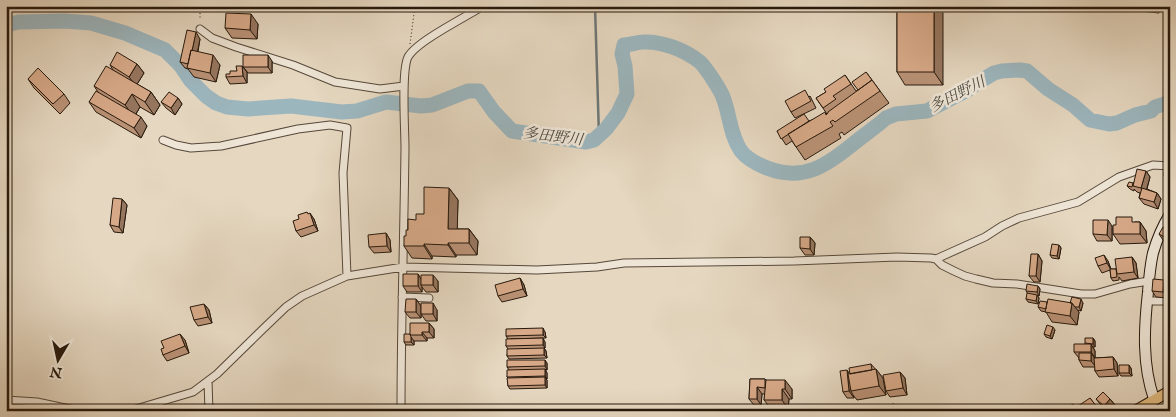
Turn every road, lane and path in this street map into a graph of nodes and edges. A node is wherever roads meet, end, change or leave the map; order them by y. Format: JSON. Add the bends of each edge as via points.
{"nodes":[{"id":1,"x":200,"y":6,"type":"edge"},
{"id":2,"x":415,"y":6,"type":"edge"},
{"id":3,"x":483,"y":6,"type":"edge"},
{"id":4,"x":200,"y":28,"type":"joint"},
{"id":5,"x":410,"y":54,"type":"junction"},
{"id":6,"x":404,"y":86,"type":"junction"},
{"id":7,"x":164,"y":140,"type":"dead end"},
{"id":8,"x":1170,"y":166,"type":"edge"},
{"id":9,"x":1170,"y":214,"type":"edge"},
{"id":10,"x":936,"y":259,"type":"junction"},
{"id":11,"x":403,"y":267,"type":"junction"},
{"id":12,"x":347,"y":276,"type":"junction"},
{"id":13,"x":1149,"y":280,"type":"junction"},
{"id":14,"x":402,"y":298,"type":"junction"},
{"id":15,"x":429,"y":298,"type":"dead end"},
{"id":16,"x":1147,"y":301,"type":"junction"},
{"id":17,"x":1170,"y":301,"type":"edge"},
{"id":18,"x":208,"y":382,"type":"junction"},
{"id":19,"x":1170,"y":391,"type":"edge"},
{"id":20,"x":1154,"y":399,"type":"junction"},
{"id":21,"x":6,"y":400,"type":"edge"},
{"id":22,"x":893,"y":404,"type":"dead end"},
{"id":23,"x":75,"y":410,"type":"edge"},
{"id":24,"x":129,"y":411,"type":"edge"},
{"id":25,"x":209,"y":411,"type":"edge"},
{"id":26,"x":401,"y":411,"type":"edge"},
{"id":27,"x":896,"y":411,"type":"edge"},
{"id":28,"x":1135,"y":411,"type":"edge"}],
"edges":[{"from":1,"to":4,"type":"path"},
{"from":2,"to":5,"type":"path"},
{"from":3,"to":5,"type":"street","via":[[432,36]]},
{"from":4,"to":6,"type":"street","via":[[212,38],[293,64],[335,82],[380,89]]},
{"from":5,"to":6,"type":"street"},
{"from":6,"to":11,"type":"street"},
{"from":7,"to":12,"type":"street","via":[[191,148],[220,146],[298,129],[347,128],[344,182]]},
{"from":8,"to":10,"type":"street","via":[[1152,165],[1119,177],[1078,202],[1019,218]]},
{"from":9,"to":13,"type":"street","via":[[1152,255]]},
{"from":10,"to":11,"type":"street","via":[[624,263],[538,270]]},
{"from":10,"to":13,"type":"street","via":[[942,265],[976,280],[1081,294],[1095,294]]},
{"from":11,"to":12,"type":"street"},
{"from":11,"to":14,"type":"street"},
{"from":12,"to":18,"type":"street","via":[[302,296],[286,307]]},
{"from":13,"to":16,"type":"street"},
{"from":14,"to":15,"type":"street"},
{"from":14,"to":26,"type":"street"},
{"from":16,"to":17,"type":"street"},
{"from":16,"to":20,"type":"street","via":[[1144,350]]},
{"from":18,"to":24,"type":"street","via":[[193,392]]},
{"from":18,"to":25,"type":"street"},
{"from":19,"to":20,"type":"main road"},
{"from":20,"to":28,"type":"main road"},
{"from":21,"to":23,"type":"street"},
{"from":22,"to":27,"type":"path"}]}
